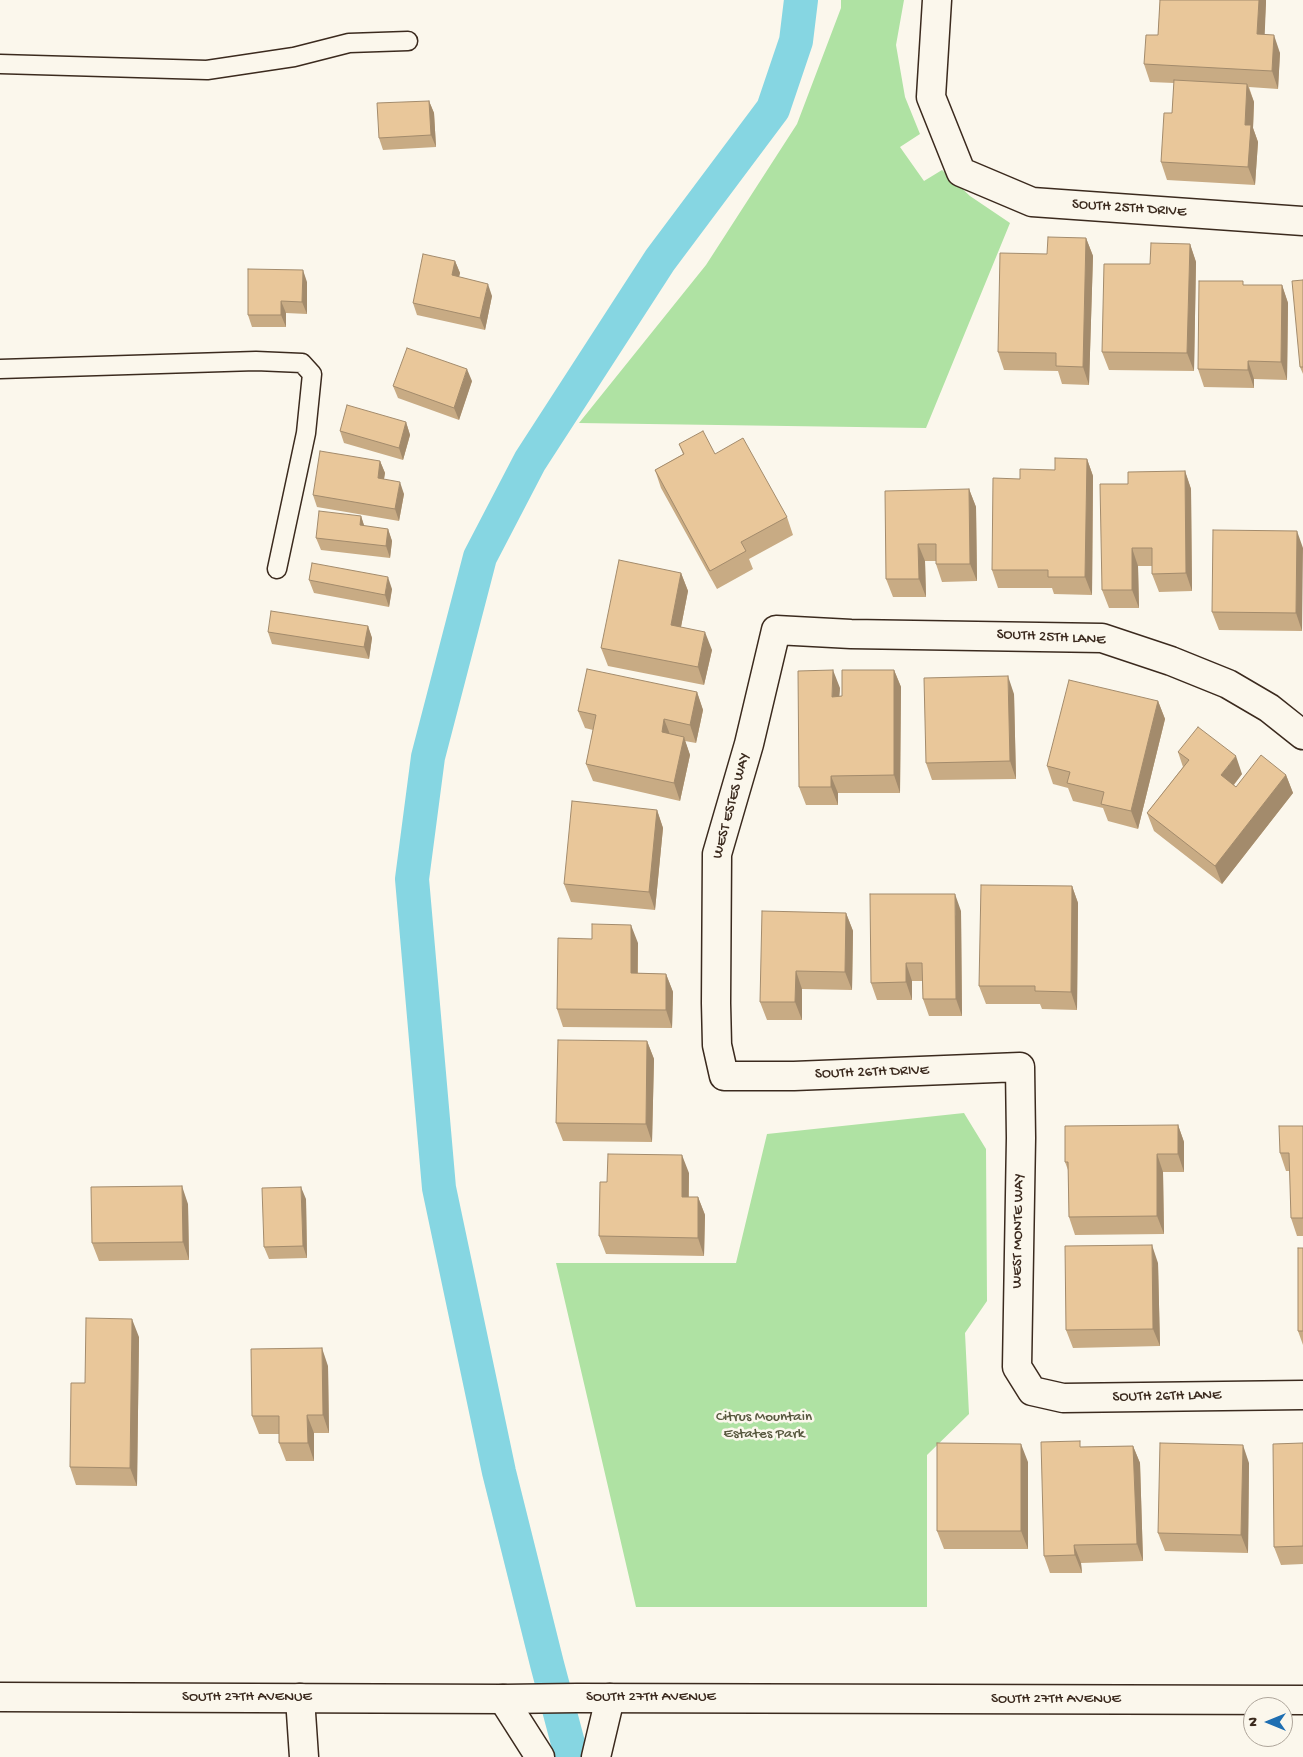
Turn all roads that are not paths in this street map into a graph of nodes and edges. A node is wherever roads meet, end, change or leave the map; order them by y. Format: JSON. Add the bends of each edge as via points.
{"nodes":[{"id":1,"x":938,"y":0,"type":"edge"},
{"id":2,"x":408,"y":40,"type":"dead end"},
{"id":3,"x":0,"y":64,"type":"edge"},
{"id":4,"x":1303,"y":221,"type":"edge"},
{"id":5,"x":0,"y":369,"type":"edge"},
{"id":6,"x":277,"y":568,"type":"dead end"},
{"id":7,"x":776,"y":630,"type":"joint"},
{"id":8,"x":1303,"y":736,"type":"edge"},
{"id":9,"x":1020,"y":1067,"type":"joint"},
{"id":10,"x":724,"y":1076,"type":"joint"},
{"id":11,"x":1032,"y":1391,"type":"joint"},
{"id":12,"x":1303,"y":1395,"type":"edge"},
{"id":13,"x":0,"y":1697,"type":"edge"},
{"id":14,"x":300,"y":1698,"type":"junction"},
{"id":15,"x":610,"y":1698,"type":"junction"},
{"id":16,"x":503,"y":1700,"type":"junction"},
{"id":17,"x":1303,"y":1700,"type":"edge"},
{"id":18,"x":304,"y":1757,"type":"edge"},
{"id":19,"x":540,"y":1757,"type":"edge"},
{"id":20,"x":596,"y":1757,"type":"edge"}],
"edges":[{"from":1,"to":4,"type":"street","name":"SOUTH 25TH DRIVE","via":[[931,98],[961,172],[1032,202]]},
{"from":2,"to":3,"type":"lane","via":[[349,43],[294,57],[207,70]]},
{"from":5,"to":6,"type":"lane","via":[[246,361],[302,363],[312,374],[306,433]]},
{"from":7,"to":8,"type":"street","name":"SOUTH 25TH LANE","via":[[1102,638],[1228,684],[1269,708]]},
{"from":7,"to":10,"type":"street","name":"WEST ESTES WAY","via":[[749,744],[717,854],[717,1044]]},
{"from":9,"to":10,"type":"street","name":"SOUTH 26TH DRIVE"},
{"from":9,"to":11,"type":"street","name":"WEST MONTE WAY","via":[[1017,1367]]},
{"from":11,"to":12,"type":"street","name":"SOUTH 26TH LANE","via":[[1063,1398]]},
{"from":13,"to":14,"type":"street","name":"SOUTH 27TH AVENUE"},
{"from":14,"to":16,"type":"street","name":"SOUTH 27TH AVENUE"},
{"from":14,"to":18,"type":"street"},
{"from":15,"to":16,"type":"street","name":"SOUTH 27TH AVENUE"},
{"from":15,"to":17,"type":"street","name":"SOUTH 27TH AVENUE"},
{"from":15,"to":20,"type":"street"},
{"from":16,"to":19,"type":"street"}]}
